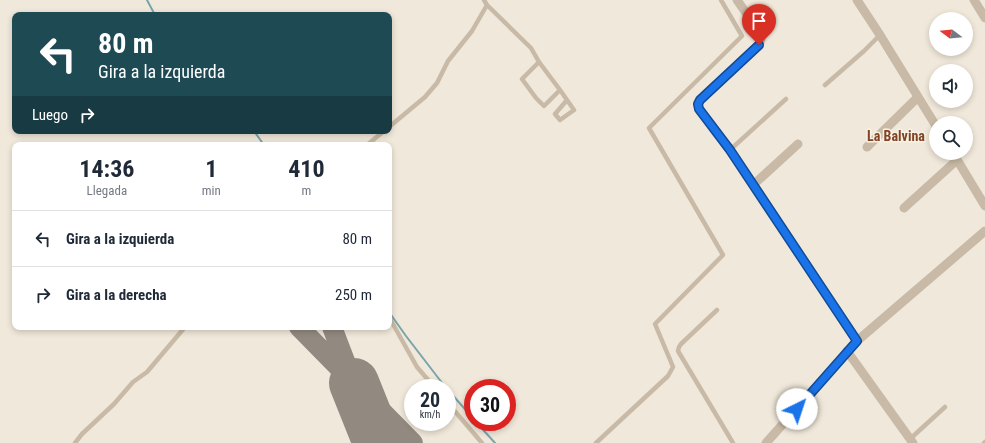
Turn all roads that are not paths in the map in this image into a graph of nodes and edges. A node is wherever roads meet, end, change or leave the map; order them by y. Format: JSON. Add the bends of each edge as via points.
{"nodes":[{"id":1,"x":484,"y":0,"type":"edge"},
{"id":2,"x":721,"y":0,"type":"edge"},
{"id":3,"x":737,"y":0,"type":"edge"},
{"id":4,"x":856,"y":0,"type":"edge"},
{"id":5,"x":974,"y":0,"type":"edge"},
{"id":6,"x":487,"y":5,"type":"junction"},
{"id":7,"x":985,"y":18,"type":"edge"},
{"id":8,"x":880,"y":36,"type":"junction"},
{"id":9,"x":539,"y":62,"type":"junction"},
{"id":10,"x":825,"y":85,"type":"dead end"},
{"id":11,"x":560,"y":90,"type":"junction"},
{"id":12,"x":918,"y":97,"type":"junction"},
{"id":13,"x":786,"y":99,"type":"dead end"},
{"id":14,"x":567,"y":100,"type":"junction"},
{"id":15,"x":930,"y":116,"type":"edge"},
{"id":16,"x":392,"y":125,"type":"edge"},
{"id":17,"x":380,"y":134,"type":"edge"},
{"id":18,"x":371,"y":142,"type":"edge"},
{"id":19,"x":798,"y":144,"type":"dead end"},
{"id":20,"x":867,"y":147,"type":"dead end"},
{"id":21,"x":730,"y":150,"type":"junction"},
{"id":22,"x":951,"y":160,"type":"edge"},
{"id":23,"x":957,"y":160,"type":"edge"},
{"id":24,"x":753,"y":185,"type":"junction"},
{"id":25,"x":985,"y":206,"type":"edge"},
{"id":26,"x":904,"y":208,"type":"dead end"},
{"id":27,"x":985,"y":231,"type":"edge"},
{"id":28,"x":717,"y":310,"type":"dead end"},
{"id":29,"x":392,"y":322,"type":"edge"},
{"id":30,"x":182,"y":330,"type":"edge"},
{"id":31,"x":857,"y":341,"type":"junction"},
{"id":32,"x":847,"y":351,"type":"junction"},
{"id":33,"x":427,"y":379,"type":"edge"},
{"id":34,"x":945,"y":407,"type":"dead end"},
{"id":35,"x":456,"y":413,"type":"edge"},
{"id":36,"x":911,"y":441,"type":"edge"},
{"id":37,"x":75,"y":443,"type":"edge"},
{"id":38,"x":482,"y":443,"type":"edge"},
{"id":39,"x":596,"y":443,"type":"edge"},
{"id":40,"x":732,"y":443,"type":"edge"},
{"id":41,"x":766,"y":443,"type":"edge"}],
"edges":[{"from":1,"to":6,"type":"lane"},
{"from":2,"to":39,"type":"lane","via":[[742,36],[649,128],[723,255],[655,324],[673,367],[668,376]]},
{"from":3,"to":21,"type":"street","via":[[760,33],[759,45],[698,104],[699,109]]},
{"from":4,"to":8,"type":"street"},
{"from":5,"to":7,"type":"street"},
{"from":6,"to":9,"type":"lane","via":[[531,48]]},
{"from":6,"to":16,"type":"lane","via":[[426,97]]},
{"from":8,"to":10,"type":"lane"},
{"from":8,"to":12,"type":"street"},
{"from":9,"to":11,"type":"lane"},
{"from":9,"to":11,"type":"lane","via":[[522,80],[530,91],[544,106]]},
{"from":11,"to":14,"type":"lane"},
{"from":12,"to":15,"type":"street"},
{"from":12,"to":20,"type":"street"},
{"from":13,"to":21,"type":"lane"},
{"from":14,"to":14,"type":"lane","via":[[555,114],[560,120],[574,110]]},
{"from":17,"to":18,"type":"lane"},
{"from":19,"to":24,"type":"street"},
{"from":21,"to":24,"type":"street"},
{"from":22,"to":26,"type":"street"},
{"from":23,"to":25,"type":"street"},
{"from":24,"to":31,"type":"street"},
{"from":27,"to":31,"type":"street"},
{"from":28,"to":40,"type":"lane","via":[[681,344],[678,351]]},
{"from":29,"to":33,"type":"lane","via":[[417,367]]},
{"from":30,"to":37,"type":"lane","via":[[147,372],[133,382]]},
{"from":31,"to":32,"type":"street"},
{"from":32,"to":36,"type":"street"},
{"from":32,"to":41,"type":"street"},
{"from":34,"to":36,"type":"lane"},
{"from":35,"to":38,"type":"lane"}]}
